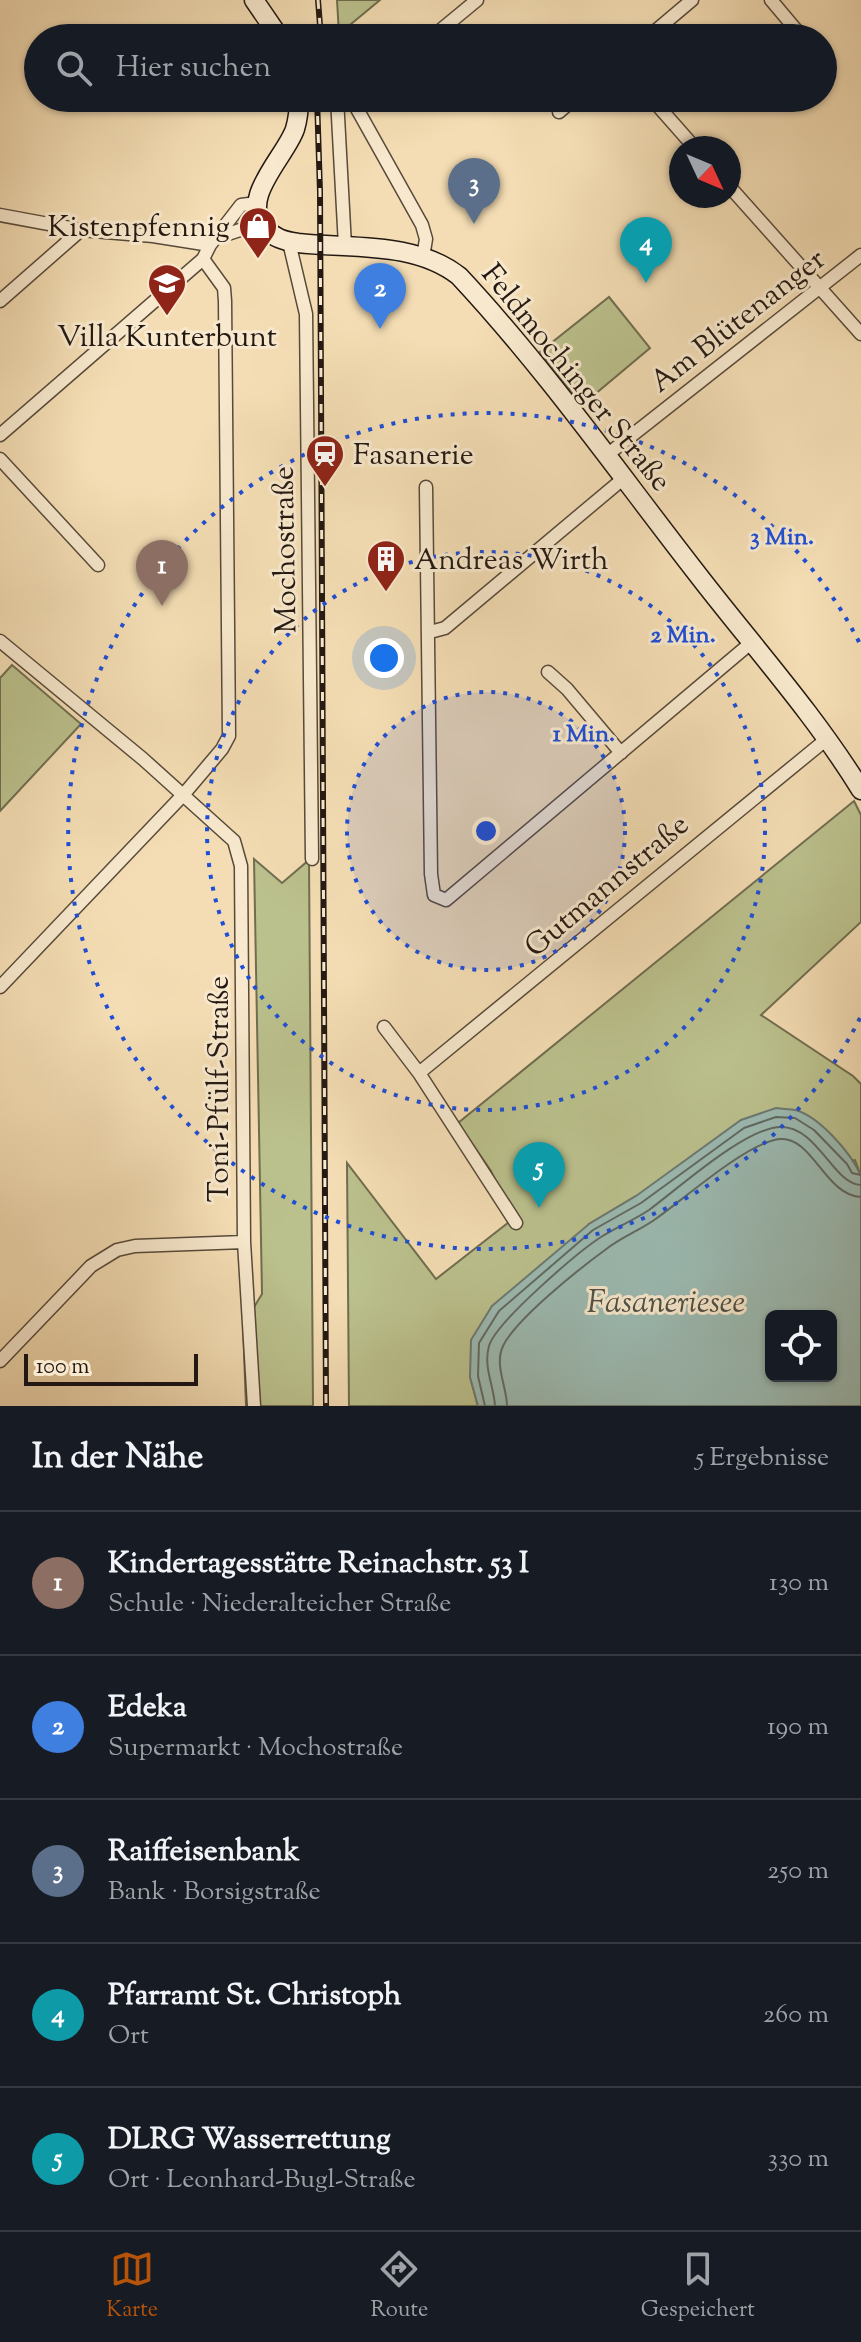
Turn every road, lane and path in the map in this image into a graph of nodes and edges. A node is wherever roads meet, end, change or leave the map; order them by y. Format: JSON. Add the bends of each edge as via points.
{"nodes":[{"id":1,"x":254,"y":0,"type":"edge"},
{"id":2,"x":477,"y":0,"type":"edge"},
{"id":3,"x":692,"y":0,"type":"edge"},
{"id":4,"x":771,"y":0,"type":"edge"},
{"id":5,"x":270,"y":24,"type":"edge"},
{"id":6,"x":448,"y":24,"type":"edge"},
{"id":7,"x":664,"y":24,"type":"edge"},
{"id":8,"x":791,"y":24,"type":"edge"},
{"id":9,"x":298,"y":112,"type":"edge"},
{"id":10,"x":338,"y":112,"type":"edge"},
{"id":11,"x":359,"y":112,"type":"edge"},
{"id":12,"x":663,"y":112,"type":"edge"},
{"id":13,"x":684,"y":136,"type":"edge"},
{"id":14,"x":741,"y":200,"type":"edge"},
{"id":15,"x":257,"y":203,"type":"junction"},
{"id":16,"x":0,"y":215,"type":"edge"},
{"id":17,"x":261,"y":223,"type":"junction"},
{"id":18,"x":81,"y":230,"type":"junction"},
{"id":19,"x":213,"y":242,"type":"junction"},
{"id":20,"x":289,"y":242,"type":"junction"},
{"id":21,"x":345,"y":246,"type":"junction"},
{"id":22,"x":861,"y":255,"type":"edge"},
{"id":23,"x":423,"y":257,"type":"junction"},
{"id":24,"x":203,"y":259,"type":"junction"},
{"id":25,"x":819,"y":288,"type":"junction"},
{"id":26,"x":0,"y":301,"type":"edge"},
{"id":27,"x":861,"y":334,"type":"edge"},
{"id":28,"x":0,"y":435,"type":"edge"},
{"id":29,"x":607,"y":455,"type":"junction"},
{"id":30,"x":0,"y":459,"type":"edge"},
{"id":31,"x":624,"y":478,"type":"junction"},
{"id":32,"x":426,"y":487,"type":"dead end"},
{"id":33,"x":98,"y":565,"type":"dead end"},
{"id":34,"x":430,"y":632,"type":"junction"},
{"id":35,"x":0,"y":641,"type":"edge"},
{"id":36,"x":752,"y":642,"type":"junction"},
{"id":37,"x":548,"y":672,"type":"dead end"},
{"id":38,"x":828,"y":738,"type":"junction"},
{"id":39,"x":621,"y":753,"type":"junction"},
{"id":40,"x":861,"y":790,"type":"edge"},
{"id":41,"x":184,"y":794,"type":"junction"},
{"id":42,"x":312,"y":859,"type":"dead end"},
{"id":43,"x":0,"y":987,"type":"edge"},
{"id":44,"x":384,"y":1027,"type":"dead end"},
{"id":45,"x":419,"y":1073,"type":"junction"},
{"id":46,"x":516,"y":1223,"type":"dead end"},
{"id":47,"x":244,"y":1242,"type":"junction"},
{"id":48,"x":0,"y":1361,"type":"edge"},
{"id":49,"x":254,"y":1406,"type":"edge"}],
"edges":[{"from":1,"to":5,"type":"main road"},
{"from":2,"to":6,"type":"street"},
{"from":3,"to":7,"type":"street"},
{"from":4,"to":8,"type":"street"},
{"from":9,"to":15,"type":"main road","via":[[296,128]]},
{"from":10,"to":21,"type":"street"},
{"from":11,"to":23,"type":"street","via":[[422,225]]},
{"from":12,"to":13,"type":"street"},
{"from":14,"to":25,"type":"street"},
{"from":15,"to":17,"type":"main road"},
{"from":15,"to":19,"type":"street","via":[[241,205]]},
{"from":16,"to":18,"type":"street"},
{"from":17,"to":19,"type":"street"},
{"from":17,"to":20,"type":"main road"},
{"from":18,"to":19,"type":"street"},
{"from":18,"to":26,"type":"street"},
{"from":19,"to":24,"type":"street"},
{"from":20,"to":21,"type":"main road","name":"Feldmochinger Straße"},
{"from":20,"to":42,"type":"street","name":"Mochostraße","via":[[306,314]]},
{"from":21,"to":23,"type":"main road","name":"Feldmochinger Straße"},
{"from":22,"to":25,"type":"street","name":"Am Blütenanger"},
{"from":23,"to":29,"type":"main road","name":"Feldmochinger Straße","via":[[440,262],[465,282]]},
{"from":24,"to":28,"type":"street"},
{"from":24,"to":41,"type":"street","via":[[224,288],[225,301],[229,736]]},
{"from":25,"to":27,"type":"street"},
{"from":25,"to":29,"type":"street","name":"Am Blütenanger"},
{"from":29,"to":31,"type":"main road","name":"Feldmochinger Straße"},
{"from":30,"to":33,"type":"street"},
{"from":31,"to":34,"type":"street","via":[[445,628]]},
{"from":31,"to":36,"type":"main road","name":"Feldmochinger Straße"},
{"from":32,"to":34,"type":"street"},
{"from":34,"to":39,"type":"street","via":[[434,895],[446,900]]},
{"from":35,"to":41,"type":"street","name":"Toni-Pfülf-Straße"},
{"from":36,"to":38,"type":"main road","name":"Feldmochinger Straße"},
{"from":36,"to":39,"type":"street"},
{"from":37,"to":39,"type":"street"},
{"from":38,"to":40,"type":"main road","name":"Feldmochinger Straße"},
{"from":38,"to":45,"type":"street","name":"Gutmannstraße"},
{"from":41,"to":43,"type":"street"},
{"from":41,"to":47,"type":"street","name":"Toni-Pfülf-Straße","via":[[234,841],[241,866]]},
{"from":44,"to":45,"type":"street"},
{"from":45,"to":46,"type":"street"},
{"from":47,"to":48,"type":"street","via":[[135,1246],[109,1254],[91,1266]]},
{"from":47,"to":49,"type":"street","name":"Toni-Pfülf-Straße"}]}
